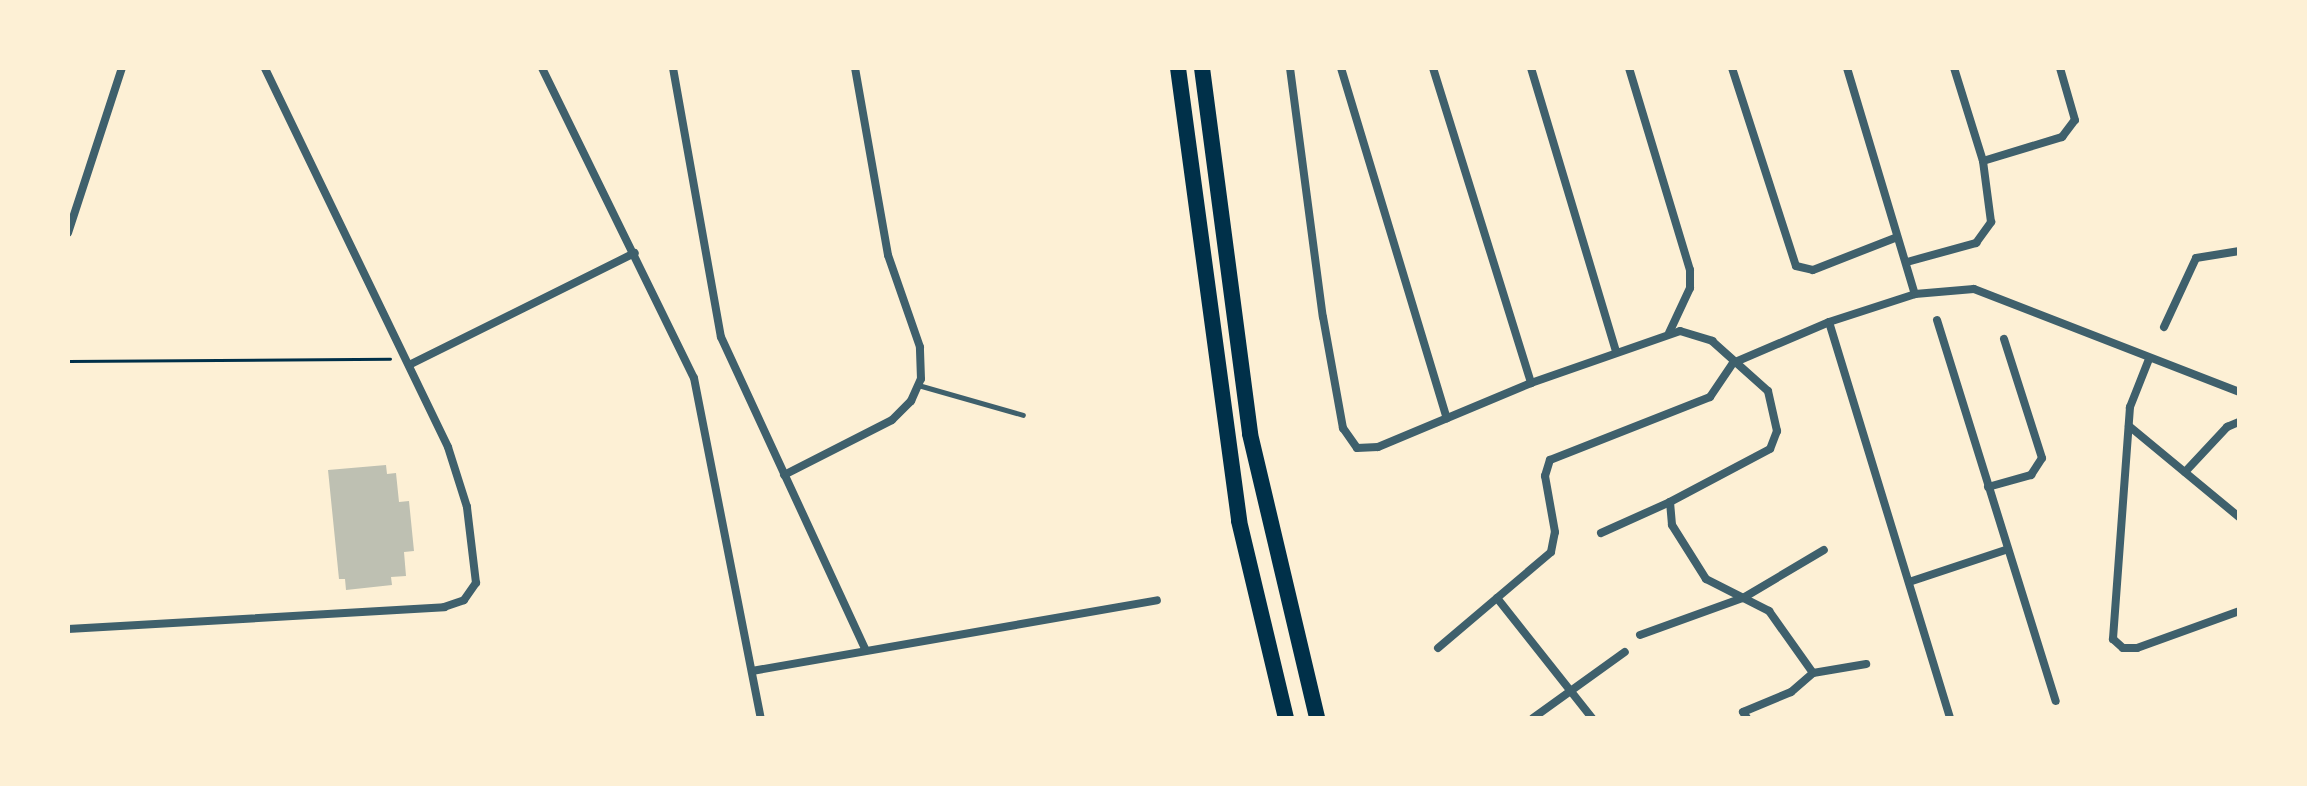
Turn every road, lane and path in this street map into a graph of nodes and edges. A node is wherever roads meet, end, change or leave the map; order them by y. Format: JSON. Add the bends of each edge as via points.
{"nodes":[{"id":1,"x":122,"y":68,"type":"edge"},
{"id":2,"x":265,"y":68,"type":"edge"},
{"id":3,"x":542,"y":68,"type":"edge"},
{"id":4,"x":673,"y":68,"type":"edge"},
{"id":5,"x":855,"y":68,"type":"edge"},
{"id":6,"x":1178,"y":68,"type":"edge"},
{"id":7,"x":1202,"y":68,"type":"edge"},
{"id":8,"x":1290,"y":68,"type":"edge"},
{"id":9,"x":1341,"y":68,"type":"edge"},
{"id":10,"x":1433,"y":68,"type":"edge"},
{"id":11,"x":1531,"y":68,"type":"edge"},
{"id":12,"x":1629,"y":68,"type":"edge"},
{"id":13,"x":1732,"y":68,"type":"edge"},
{"id":14,"x":1847,"y":68,"type":"edge"},
{"id":15,"x":1954,"y":68,"type":"edge"},
{"id":16,"x":2060,"y":68,"type":"edge"},
{"id":17,"x":1983,"y":161,"type":"junction"},
{"id":18,"x":68,"y":233,"type":"edge"},
{"id":19,"x":1897,"y":237,"type":"junction"},
{"id":20,"x":2239,"y":251,"type":"edge"},
{"id":21,"x":635,"y":253,"type":"junction"},
{"id":22,"x":1907,"y":262,"type":"junction"},
{"id":23,"x":1915,"y":294,"type":"junction"},
{"id":24,"x":1937,"y":320,"type":"dead end"},
{"id":25,"x":1829,"y":322,"type":"junction"},
{"id":26,"x":2164,"y":327,"type":"dead end"},
{"id":27,"x":1669,"y":333,"type":"junction"},
{"id":28,"x":2004,"y":339,"type":"dead end"},
{"id":29,"x":1616,"y":351,"type":"junction"},
{"id":30,"x":2149,"y":359,"type":"junction"},
{"id":31,"x":68,"y":361,"type":"edge"},
{"id":32,"x":407,"y":362,"type":"junction"},
{"id":33,"x":1733,"y":363,"type":"junction"},
{"id":34,"x":1531,"y":383,"type":"junction"},
{"id":35,"x":918,"y":385,"type":"junction"},
{"id":36,"x":2239,"y":392,"type":"edge"},
{"id":37,"x":1023,"y":415,"type":"dead end"},
{"id":38,"x":1447,"y":418,"type":"junction"},
{"id":39,"x":2239,"y":422,"type":"edge"},
{"id":40,"x":2129,"y":426,"type":"junction"},
{"id":41,"x":2185,"y":472,"type":"junction"},
{"id":42,"x":784,"y":475,"type":"junction"},
{"id":43,"x":1988,"y":487,"type":"junction"},
{"id":44,"x":1670,"y":502,"type":"junction"},
{"id":45,"x":2239,"y":517,"type":"edge"},
{"id":46,"x":1601,"y":533,"type":"dead end"},
{"id":47,"x":2008,"y":549,"type":"junction"},
{"id":48,"x":1824,"y":550,"type":"dead end"},
{"id":49,"x":1909,"y":582,"type":"junction"},
{"id":50,"x":1497,"y":598,"type":"junction"},
{"id":51,"x":1743,"y":598,"type":"junction"},
{"id":52,"x":1157,"y":600,"type":"dead end"},
{"id":53,"x":2239,"y":611,"type":"edge"},
{"id":54,"x":68,"y":629,"type":"edge"},
{"id":55,"x":1640,"y":635,"type":"dead end"},
{"id":56,"x":865,"y":648,"type":"junction"},
{"id":57,"x":1438,"y":648,"type":"dead end"},
{"id":58,"x":1625,"y":652,"type":"dead end"},
{"id":59,"x":1866,"y":664,"type":"dead end"},
{"id":60,"x":752,"y":671,"type":"junction"},
{"id":61,"x":1813,"y":673,"type":"junction"},
{"id":62,"x":1571,"y":688,"type":"junction"},
{"id":63,"x":2056,"y":701,"type":"dead end"},
{"id":64,"x":1745,"y":715,"type":"edge"},
{"id":65,"x":761,"y":718,"type":"edge"},
{"id":66,"x":1286,"y":718,"type":"edge"},
{"id":67,"x":1317,"y":718,"type":"edge"},
{"id":68,"x":1533,"y":718,"type":"edge"},
{"id":69,"x":1592,"y":718,"type":"edge"},
{"id":70,"x":1733,"y":718,"type":"edge"},
{"id":71,"x":1950,"y":718,"type":"edge"}],
"edges":[{"from":1,"to":18,"type":"street"},
{"from":2,"to":32,"type":"street"},
{"from":3,"to":21,"type":"street"},
{"from":4,"to":42,"type":"street","via":[[721,337]]},
{"from":5,"to":35,"type":"street","via":[[888,255],[920,347]]},
{"from":6,"to":66,"type":"main road","via":[[1239,521]]},
{"from":7,"to":67,"type":"main road","via":[[1250,434]]},
{"from":8,"to":38,"type":"street","via":[[1323,317],[1348,441],[1367,450]]},
{"from":9,"to":38,"type":"street"},
{"from":10,"to":34,"type":"street"},
{"from":11,"to":29,"type":"street"},
{"from":12,"to":27,"type":"street","via":[[1690,270],[1690,288]]},
{"from":13,"to":19,"type":"street","via":[[1789,258],[1796,266],[1813,270]]},
{"from":14,"to":19,"type":"street"},
{"from":15,"to":17,"type":"street"},
{"from":16,"to":17,"type":"street","via":[[2075,120],[2062,137]]},
{"from":17,"to":22,"type":"street","via":[[1991,195],[1987,234],[1976,243]]},
{"from":19,"to":22,"type":"street"},
{"from":20,"to":26,"type":"street","via":[[2196,258]]},
{"from":21,"to":32,"type":"street"},
{"from":21,"to":60,"type":"street","via":[[699,393]]},
{"from":22,"to":23,"type":"street"},
{"from":23,"to":25,"type":"street"},
{"from":23,"to":30,"type":"street","via":[[1982,292]]},
{"from":24,"to":43,"type":"street"},
{"from":25,"to":33,"type":"street"},
{"from":25,"to":49,"type":"street"},
{"from":27,"to":29,"type":"street"},
{"from":27,"to":33,"type":"street","via":[[1698,333]]},
{"from":28,"to":43,"type":"street","via":[[2042,458],[2031,475]]},
{"from":29,"to":34,"type":"street"},
{"from":30,"to":36,"type":"street"},
{"from":30,"to":40,"type":"street","via":[[2130,407]]},
{"from":31,"to":32,"type":"path"},
{"from":32,"to":54,"type":"street","via":[[448,447],[467,507],[478,570],[464,600],[444,607]]},
{"from":33,"to":44,"type":"street","via":[[1768,391],[1777,431],[1770,449]]},
{"from":33,"to":50,"type":"street","via":[[1710,397],[1550,460],[1545,476],[1555,532],[1551,552]]},
{"from":34,"to":38,"type":"street"},
{"from":35,"to":37,"type":"lane"},
{"from":35,"to":42,"type":"street","via":[[892,420]]},
{"from":39,"to":41,"type":"street","via":[[2227,427]]},
{"from":40,"to":41,"type":"street"},
{"from":40,"to":53,"type":"street","via":[[2111,626],[2117,646],[2137,648]]},
{"from":41,"to":45,"type":"street"},
{"from":42,"to":56,"type":"street"},
{"from":43,"to":47,"type":"street"},
{"from":44,"to":46,"type":"street"},
{"from":44,"to":51,"type":"street","via":[[1672,525],[1706,579]]},
{"from":47,"to":49,"type":"street"},
{"from":47,"to":63,"type":"street"},
{"from":48,"to":51,"type":"street"},
{"from":49,"to":71,"type":"street"},
{"from":50,"to":57,"type":"street"},
{"from":50,"to":62,"type":"street"},
{"from":51,"to":55,"type":"street"},
{"from":51,"to":61,"type":"street","via":[[1769,611]]},
{"from":52,"to":56,"type":"street"},
{"from":56,"to":60,"type":"street"},
{"from":58,"to":62,"type":"street"},
{"from":59,"to":61,"type":"street"},
{"from":60,"to":65,"type":"street"},
{"from":61,"to":64,"type":"street","via":[[1791,692]]},
{"from":62,"to":68,"type":"street"},
{"from":62,"to":69,"type":"street"},
{"from":64,"to":70,"type":"street"}]}
